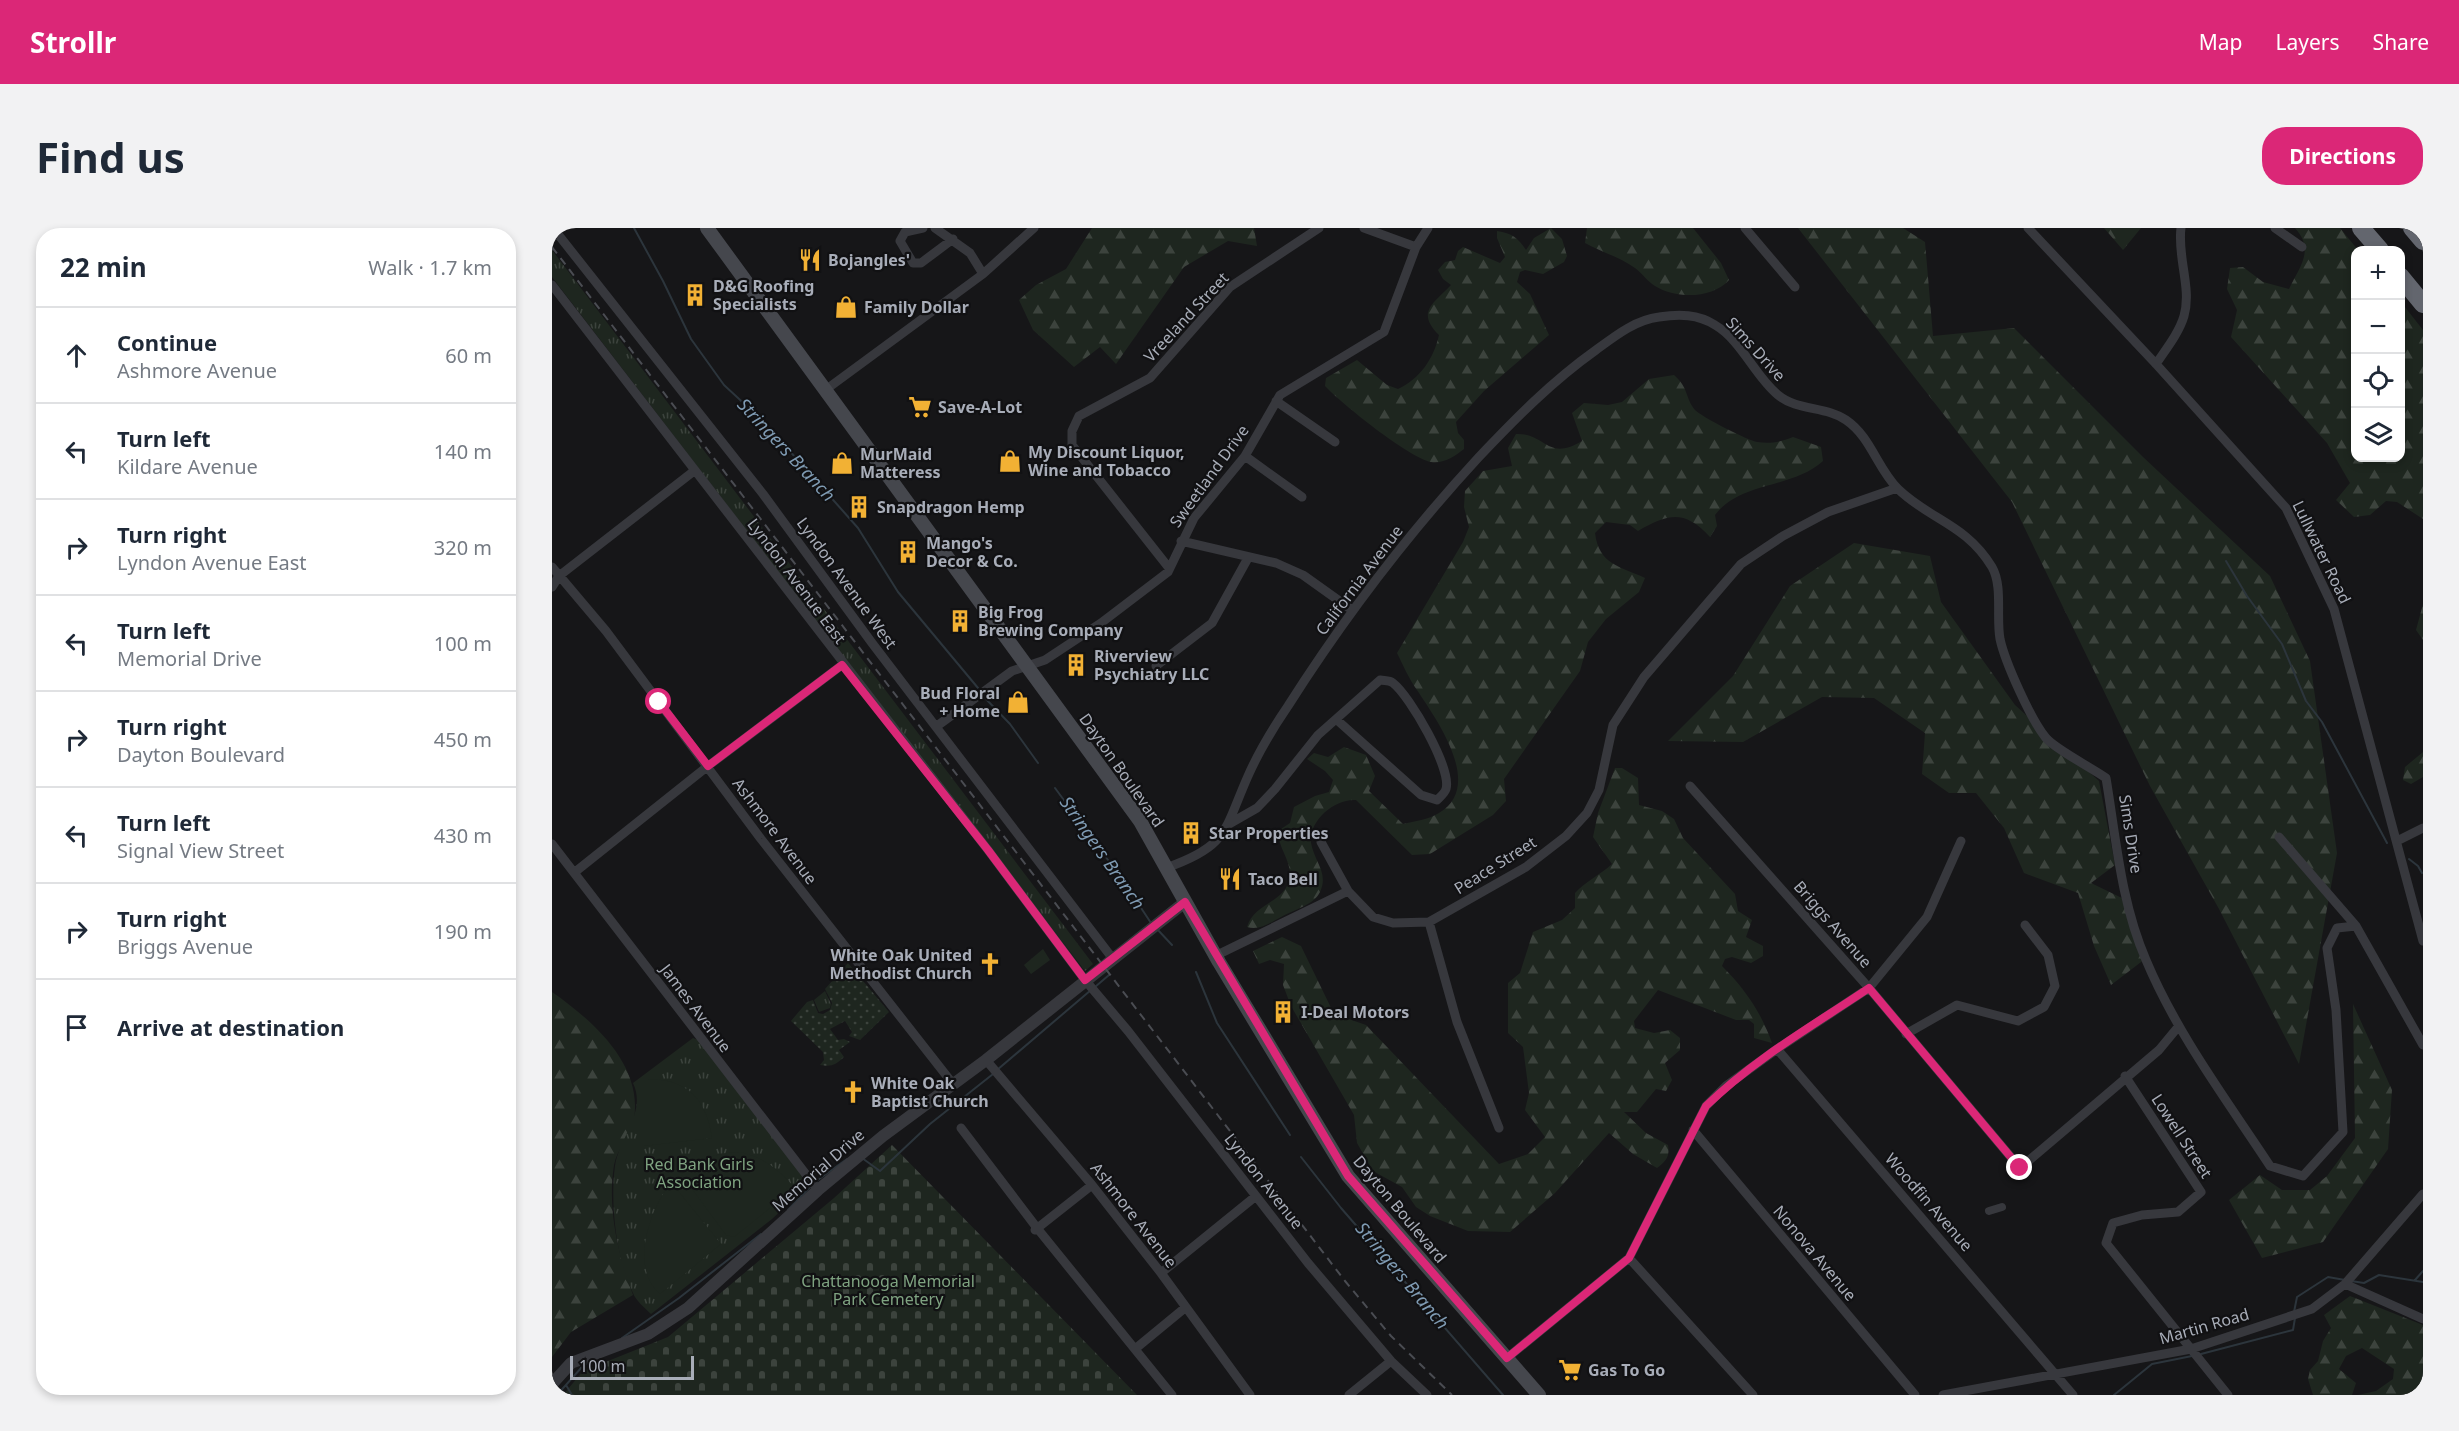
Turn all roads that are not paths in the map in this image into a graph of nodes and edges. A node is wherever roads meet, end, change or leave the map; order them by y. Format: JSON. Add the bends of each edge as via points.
{"nodes":[{"id":1,"x":553,"y":228,"type":"edge"},
{"id":2,"x":708,"y":228,"type":"edge"},
{"id":3,"x":923,"y":228,"type":"edge"},
{"id":4,"x":935,"y":228,"type":"edge"},
{"id":5,"x":1034,"y":228,"type":"edge"},
{"id":6,"x":1319,"y":228,"type":"edge"},
{"id":7,"x":1364,"y":228,"type":"edge"},
{"id":8,"x":1428,"y":228,"type":"edge"},
{"id":9,"x":1746,"y":228,"type":"edge"},
{"id":10,"x":2028,"y":228,"type":"edge"},
{"id":11,"x":2181,"y":228,"type":"edge"},
{"id":12,"x":2275,"y":228,"type":"edge"},
{"id":13,"x":2361,"y":228,"type":"edge"},
{"id":14,"x":2412,"y":228,"type":"edge"},
{"id":15,"x":953,"y":239,"type":"junction"},
{"id":16,"x":2423,"y":241,"type":"edge"},
{"id":17,"x":2377,"y":246,"type":"edge"},
{"id":18,"x":1416,"y":247,"type":"junction"},
{"id":19,"x":2302,"y":248,"type":"dead end"},
{"id":20,"x":983,"y":274,"type":"junction"},
{"id":21,"x":2405,"y":282,"type":"edge"},
{"id":22,"x":552,"y":285,"type":"edge"},
{"id":23,"x":1795,"y":287,"type":"dead end"},
{"id":24,"x":2423,"y":304,"type":"edge"},
{"id":25,"x":1617,"y":334,"type":"joint"},
{"id":26,"x":2156,"y":364,"type":"junction"},
{"id":27,"x":824,"y":391,"type":"junction"},
{"id":28,"x":1276,"y":401,"type":"junction"},
{"id":29,"x":1335,"y":441,"type":"dead end"},
{"id":30,"x":1245,"y":456,"type":"junction"},
{"id":31,"x":694,"y":471,"type":"junction"},
{"id":32,"x":1897,"y":488,"type":"junction"},
{"id":33,"x":1302,"y":496,"type":"dead end"},
{"id":34,"x":1181,"y":541,"type":"junction"},
{"id":35,"x":1248,"y":558,"type":"junction"},
{"id":36,"x":552,"y":567,"type":"edge"},
{"id":37,"x":1170,"y":568,"type":"junction"},
{"id":38,"x":559,"y":576,"type":"junction"},
{"id":39,"x":552,"y":586,"type":"edge"},
{"id":40,"x":1352,"y":610,"type":"junction"},
{"id":41,"x":842,"y":665,"type":"junction"},
{"id":42,"x":1029,"y":665,"type":"junction"},
{"id":43,"x":1156,"y":666,"type":"dead end"},
{"id":44,"x":1337,"y":720,"type":"junction"},
{"id":45,"x":937,"y":726,"type":"junction"},
{"id":46,"x":708,"y":766,"type":"junction"},
{"id":47,"x":1690,"y":786,"type":"dead end"},
{"id":48,"x":1230,"y":824,"type":"junction"},
{"id":49,"x":2423,"y":828,"type":"edge"},
{"id":50,"x":2279,"y":837,"type":"dead end"},
{"id":51,"x":1961,"y":841,"type":"dead end"},
{"id":52,"x":2397,"y":841,"type":"junction"},
{"id":53,"x":1321,"y":842,"type":"dead end"},
{"id":54,"x":552,"y":844,"type":"edge"},
{"id":55,"x":1166,"y":868,"type":"junction"},
{"id":56,"x":575,"y":872,"type":"junction"},
{"id":57,"x":1348,"y":891,"type":"junction"},
{"id":58,"x":1185,"y":902,"type":"junction"},
{"id":59,"x":1429,"y":922,"type":"junction"},
{"id":60,"x":2025,"y":925,"type":"dead end"},
{"id":61,"x":2356,"y":926,"type":"junction"},
{"id":62,"x":2423,"y":941,"type":"edge"},
{"id":63,"x":1215,"y":956,"type":"junction"},
{"id":64,"x":1113,"y":959,"type":"junction"},
{"id":65,"x":1085,"y":980,"type":"junction"},
{"id":66,"x":1869,"y":988,"type":"junction"},
{"id":67,"x":2178,"y":1027,"type":"junction"},
{"id":68,"x":1906,"y":1034,"type":"junction"},
{"id":69,"x":2423,"y":1045,"type":"edge"},
{"id":70,"x":1777,"y":1049,"type":"junction"},
{"id":71,"x":986,"y":1060,"type":"junction"},
{"id":72,"x":2125,"y":1076,"type":"junction"},
{"id":73,"x":953,"y":1084,"type":"junction"},
{"id":74,"x":962,"y":1128,"type":"dead end"},
{"id":75,"x":1499,"y":1128,"type":"dead end"},
{"id":76,"x":1693,"y":1130,"type":"junction"},
{"id":77,"x":1092,"y":1185,"type":"junction"},
{"id":78,"x":818,"y":1190,"type":"junction"},
{"id":79,"x":2423,"y":1194,"type":"edge"},
{"id":80,"x":1256,"y":1196,"type":"junction"},
{"id":81,"x":2002,"y":1207,"type":"dead end"},
{"id":82,"x":1989,"y":1211,"type":"dead end"},
{"id":83,"x":1036,"y":1229,"type":"junction"},
{"id":84,"x":1629,"y":1258,"type":"junction"},
{"id":85,"x":1161,"y":1273,"type":"junction"},
{"id":86,"x":2345,"y":1284,"type":"junction"},
{"id":87,"x":1186,"y":1307,"type":"junction"},
{"id":88,"x":2423,"y":1319,"type":"edge"},
{"id":89,"x":1135,"y":1349,"type":"junction"},
{"id":90,"x":2191,"y":1349,"type":"junction"},
{"id":91,"x":1507,"y":1358,"type":"junction"},
{"id":92,"x":1391,"y":1361,"type":"junction"},
{"id":93,"x":2058,"y":1374,"type":"junction"},
{"id":94,"x":552,"y":1384,"type":"edge"},
{"id":95,"x":1172,"y":1395,"type":"edge"},
{"id":96,"x":1250,"y":1395,"type":"edge"},
{"id":97,"x":1348,"y":1395,"type":"edge"},
{"id":98,"x":1427,"y":1395,"type":"edge"},
{"id":99,"x":1539,"y":1395,"type":"edge"},
{"id":100,"x":1753,"y":1395,"type":"edge"},
{"id":101,"x":1915,"y":1395,"type":"edge"},
{"id":102,"x":1943,"y":1395,"type":"edge"},
{"id":103,"x":2073,"y":1395,"type":"edge"},
{"id":104,"x":2228,"y":1395,"type":"edge"}],
"edges":[{"from":1,"to":45,"type":"street","name":"Lyndon Avenue West","via":[[763,494]]},
{"from":2,"to":27,"type":"main road","name":"Dayton Boulevard"},
{"from":3,"to":15,"type":"street","via":[[904,232],[900,242],[913,262],[921,263]]},
{"from":4,"to":15,"type":"street"},
{"from":5,"to":20,"type":"street"},
{"from":6,"to":37,"type":"street","name":"Vreeland Street","via":[[1230,287],[1150,378],[1079,416],[1072,432],[1072,445]]},
{"from":7,"to":18,"type":"street"},
{"from":8,"to":18,"type":"street","name":"Sweetland Drive"},
{"from":9,"to":23,"type":"street"},
{"from":10,"to":26,"type":"street","name":"Lullwater Road"},
{"from":11,"to":26,"type":"street","via":[[2184,314]]},
{"from":12,"to":19,"type":"street"},
{"from":13,"to":17,"type":"highway"},
{"from":14,"to":16,"type":"highway"},
{"from":15,"to":20,"type":"street","via":[[970,253]]},
{"from":18,"to":28,"type":"street","name":"Sweetland Drive","via":[[1384,332],[1342,360],[1290,386]]},
{"from":20,"to":27,"type":"street"},
{"from":21,"to":24,"type":"highway"},
{"from":22,"to":31,"type":"street","name":"Lyndon Avenue East"},
{"from":25,"to":32,"type":"street","name":"Sims Drive","via":[[1647,318],[1674,314],[1698,316],[1719,327],[1763,382],[1782,399],[1843,418],[1862,434]]},
{"from":25,"to":40,"type":"street","name":"California Avenue","via":[[1533,400],[1432,507]]},
{"from":26,"to":52,"type":"street","name":"Lullwater Road","via":[[2286,508],[2334,609]]},
{"from":27,"to":42,"type":"main road","name":"Dayton Boulevard"},
{"from":28,"to":29,"type":"street"},
{"from":28,"to":30,"type":"street","name":"Sweetland Drive"},
{"from":30,"to":33,"type":"street"},
{"from":30,"to":34,"type":"street","name":"Sweetland Drive","via":[[1194,518]]},
{"from":31,"to":38,"type":"street"},
{"from":31,"to":41,"type":"street","name":"Lyndon Avenue East"},
{"from":32,"to":59,"type":"street","name":"Peace Street","via":[[1828,512],[1741,564],[1644,677],[1613,725],[1599,790],[1587,813],[1566,836],[1526,867]]},
{"from":32,"to":67,"type":"street","name":"Sims Drive","via":[[1975,542],[1995,572],[2000,640],[2024,700],[2047,740],[2106,778],[2126,900],[2145,959]]},
{"from":34,"to":35,"type":"street"},
{"from":34,"to":37,"type":"street","name":"Sweetland Drive"},
{"from":35,"to":40,"type":"street","via":[[1276,563],[1303,575]]},
{"from":35,"to":43,"type":"street","via":[[1212,623]]},
{"from":36,"to":38,"type":"street","name":"Ashmore Avenue"},
{"from":37,"to":42,"type":"street","name":"Sweetland Drive","via":[[1105,621],[1045,660]]},
{"from":38,"to":39,"type":"street"},
{"from":38,"to":46,"type":"street","name":"Ashmore Avenue","via":[[606,631]]},
{"from":40,"to":48,"type":"street","name":"California Avenue","via":[[1268,737],[1248,774]]},
{"from":41,"to":46,"type":"street"},
{"from":41,"to":65,"type":"street","name":"Lyndon Avenue East"},
{"from":42,"to":45,"type":"street","name":"Sweetland Drive","via":[[1012,671]]},
{"from":42,"to":55,"type":"main road","name":"Dayton Boulevard","via":[[1140,821]]},
{"from":44,"to":44,"type":"street","via":[[1420,795],[1437,800],[1446,790],[1446,777],[1426,728],[1391,681],[1380,680]]},
{"from":44,"to":48,"type":"street","via":[[1318,735],[1257,808]]},
{"from":45,"to":64,"type":"street","name":"Lyndon Avenue West"},
{"from":46,"to":56,"type":"street"},
{"from":46,"to":73,"type":"street","name":"Ashmore Avenue","via":[[802,893]]},
{"from":47,"to":66,"type":"street","name":"Briggs Avenue"},
{"from":48,"to":55,"type":"street","name":"California Avenue","via":[[1202,852]]},
{"from":49,"to":52,"type":"street"},
{"from":50,"to":61,"type":"street"},
{"from":51,"to":66,"type":"street","via":[[1927,918]]},
{"from":52,"to":62,"type":"street","name":"Lullwater Road"},
{"from":53,"to":57,"type":"street","name":"Peace Street"},
{"from":54,"to":56,"type":"street","name":"James Avenue"},
{"from":55,"to":58,"type":"main road","name":"Dayton Boulevard"},
{"from":56,"to":78,"type":"street","name":"James Avenue"},
{"from":57,"to":59,"type":"street","name":"Peace Street","via":[[1373,917],[1393,924]]},
{"from":57,"to":63,"type":"street"},
{"from":58,"to":63,"type":"main road","name":"Dayton Boulevard"},
{"from":58,"to":64,"type":"street","name":"Memorial Drive"},
{"from":59,"to":75,"type":"street","via":[[1457,1022]]},
{"from":60,"to":68,"type":"street","via":[[2048,955],[2055,986],[2044,1007],[2019,1021],[1957,1005]]},
{"from":61,"to":67,"type":"street","name":"Sims Drive","via":[[2337,928],[2326,948],[2336,1010],[2343,1132],[2303,1176],[2270,1167]]},
{"from":61,"to":69,"type":"street"},
{"from":63,"to":91,"type":"main road","name":"Dayton Boulevard","via":[[1348,1176]]},
{"from":64,"to":65,"type":"street","name":"Memorial Drive"},
{"from":65,"to":71,"type":"street","name":"Memorial Drive"},
{"from":65,"to":80,"type":"street","name":"Lyndon Avenue"},
{"from":66,"to":68,"type":"street","name":"Briggs Avenue"},
{"from":66,"to":70,"type":"street"},
{"from":67,"to":72,"type":"street","via":[[2158,1050]]},
{"from":68,"to":72,"type":"street","name":"Briggs Avenue","via":[[2020,1168]]},
{"from":70,"to":76,"type":"street","via":[[1726,1086],[1706,1106]]},
{"from":70,"to":93,"type":"street","name":"Woodfin Avenue"},
{"from":71,"to":73,"type":"street","name":"Memorial Drive"},
{"from":71,"to":77,"type":"street","name":"Ashmore Avenue"},
{"from":72,"to":90,"type":"street","name":"Lowell Street","via":[[2201,1192],[2178,1212],[2142,1215],[2113,1223],[2106,1243]]},
{"from":73,"to":78,"type":"street","name":"Memorial Drive"},
{"from":74,"to":83,"type":"street"},
{"from":76,"to":84,"type":"street"},
{"from":76,"to":101,"type":"street","name":"Nonova Avenue"},
{"from":77,"to":83,"type":"street"},
{"from":77,"to":85,"type":"street","name":"Ashmore Avenue"},
{"from":78,"to":94,"type":"street","name":"Memorial Drive","via":[[688,1308],[648,1334],[571,1363]]},
{"from":79,"to":86,"type":"street"},
{"from":80,"to":85,"type":"street"},
{"from":80,"to":92,"type":"street","name":"Lyndon Avenue"},
{"from":81,"to":82,"type":"street"},
{"from":83,"to":89,"type":"street"},
{"from":84,"to":91,"type":"street"},
{"from":84,"to":100,"type":"street"},
{"from":85,"to":87,"type":"street","name":"Ashmore Avenue"},
{"from":86,"to":88,"type":"street"},
{"from":86,"to":90,"type":"street","name":"Martin Road","via":[[2312,1309]]},
{"from":87,"to":89,"type":"street"},
{"from":87,"to":96,"type":"street","name":"Ashmore Avenue"},
{"from":89,"to":95,"type":"street"},
{"from":90,"to":93,"type":"street","name":"Martin Road"},
{"from":90,"to":104,"type":"street","name":"Lowell Street"},
{"from":91,"to":99,"type":"main road","name":"Dayton Boulevard"},
{"from":92,"to":97,"type":"street"},
{"from":92,"to":98,"type":"street","name":"Lyndon Avenue"},
{"from":93,"to":102,"type":"street","name":"Martin Road"},
{"from":93,"to":103,"type":"street","name":"Woodfin Avenue"}]}
